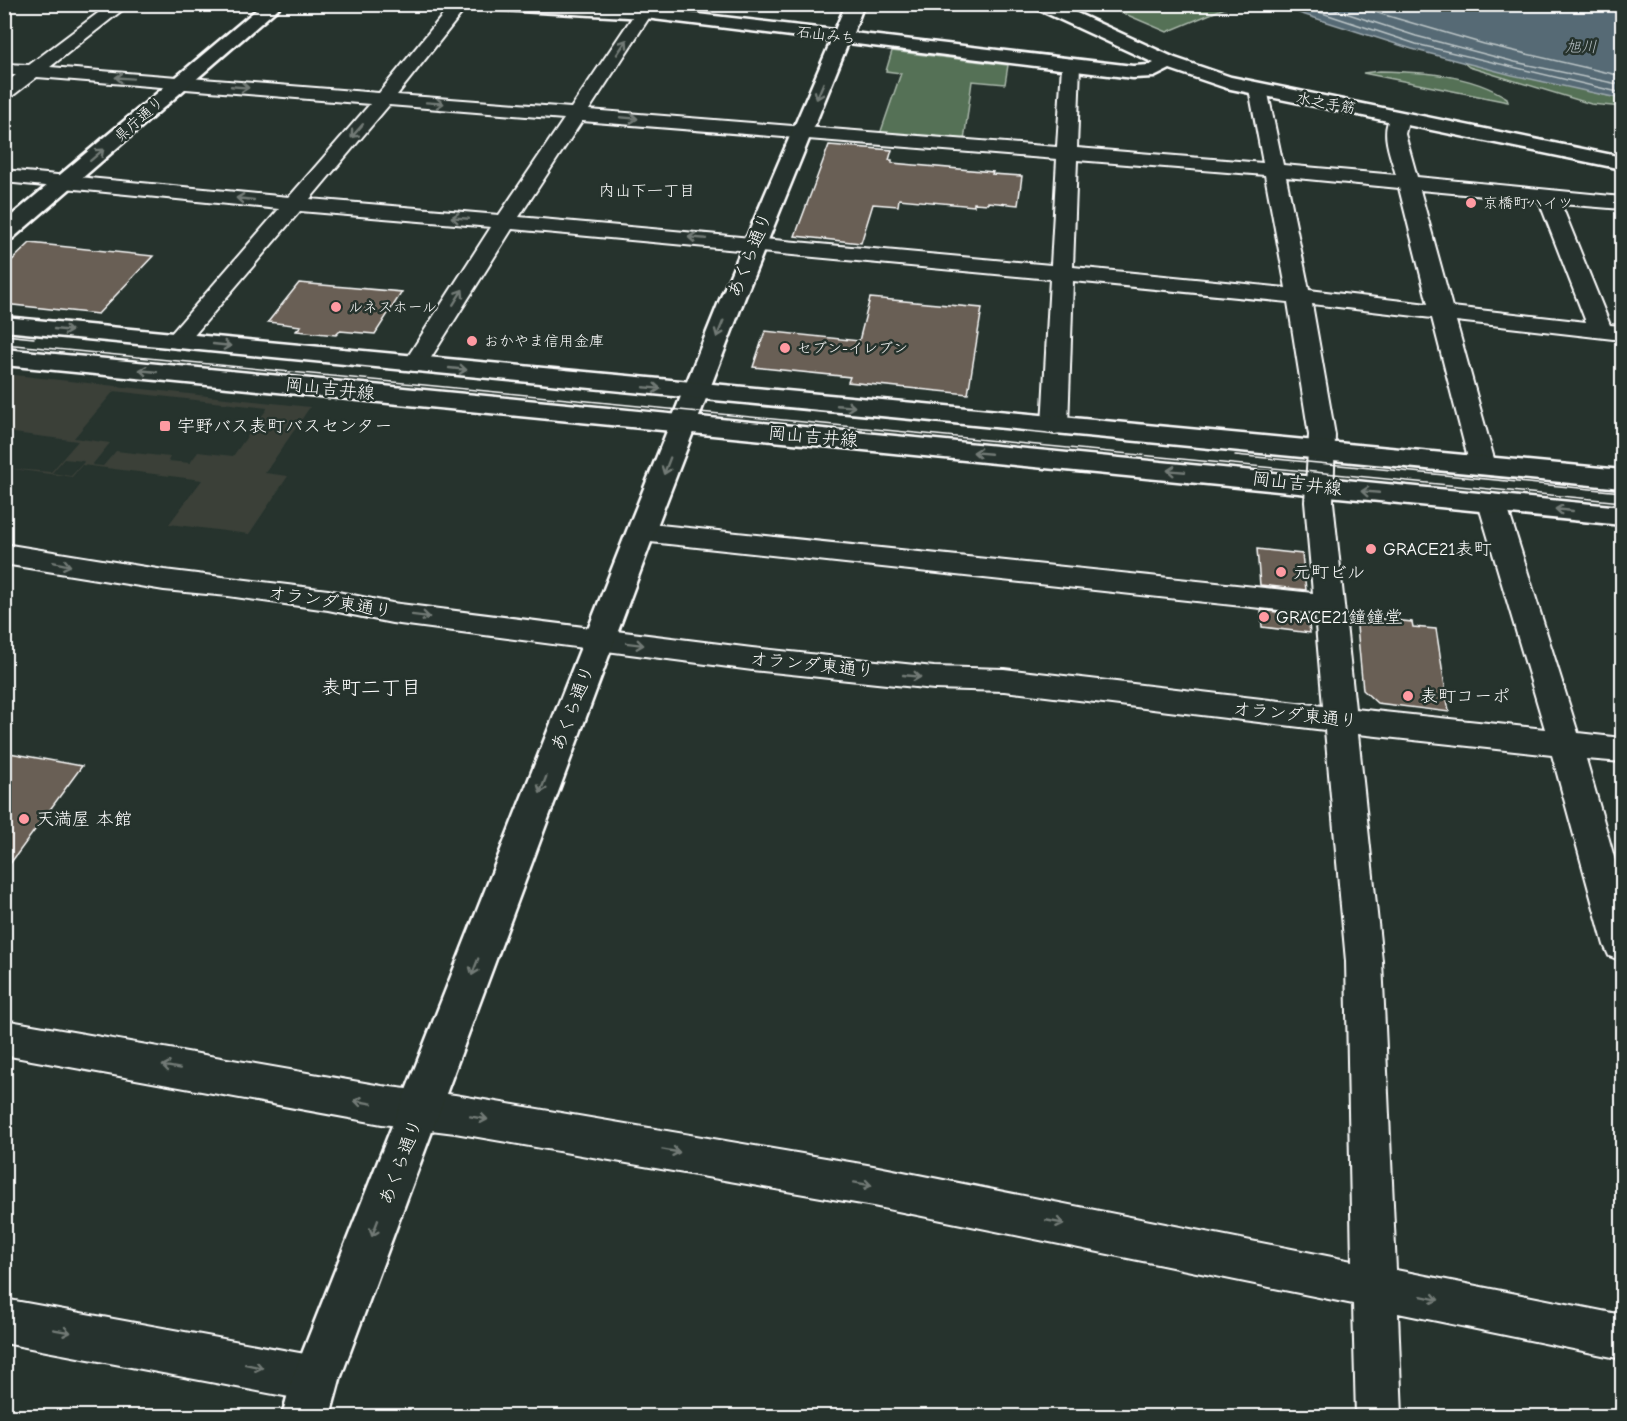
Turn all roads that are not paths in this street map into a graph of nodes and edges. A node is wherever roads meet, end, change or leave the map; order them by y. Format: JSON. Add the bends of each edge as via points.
{"nodes":[{"id":1,"x":122,"y":4,"type":"edge"},
{"id":2,"x":274,"y":4,"type":"edge"},
{"id":3,"x":461,"y":4,"type":"edge"},
{"id":4,"x":481,"y":4,"type":"edge"},
{"id":5,"x":855,"y":4,"type":"edge"},
{"id":6,"x":1041,"y":4,"type":"edge"},
{"id":7,"x":648,"y":9,"type":"edge"},
{"id":8,"x":842,"y":37,"type":"junction"},
{"id":9,"x":1167,"y":62,"type":"junction"},
{"id":10,"x":1071,"y":64,"type":"junction"},
{"id":11,"x":4,"y":69,"type":"edge"},
{"id":12,"x":33,"y":71,"type":"junction"},
{"id":13,"x":182,"y":82,"type":"junction"},
{"id":14,"x":1258,"y":89,"type":"junction"},
{"id":15,"x":4,"y":93,"type":"edge"},
{"id":16,"x":383,"y":100,"type":"junction"},
{"id":17,"x":577,"y":114,"type":"junction"},
{"id":18,"x":1399,"y":117,"type":"junction"},
{"id":19,"x":803,"y":132,"type":"junction"},
{"id":20,"x":1068,"y":153,"type":"junction"},
{"id":21,"x":1623,"y":163,"type":"edge"},
{"id":22,"x":1273,"y":170,"type":"junction"},
{"id":23,"x":4,"y":176,"type":"edge"},
{"id":24,"x":67,"y":181,"type":"junction"},
{"id":25,"x":1407,"y":182,"type":"junction"},
{"id":26,"x":1547,"y":195,"type":"junction"},
{"id":27,"x":1623,"y":203,"type":"edge"},
{"id":28,"x":294,"y":204,"type":"junction"},
{"id":29,"x":506,"y":221,"type":"junction"},
{"id":30,"x":4,"y":234,"type":"edge"},
{"id":31,"x":755,"y":243,"type":"junction"},
{"id":32,"x":1062,"y":273,"type":"junction"},
{"id":33,"x":1299,"y":296,"type":"junction"},
{"id":34,"x":1443,"y":314,"type":"junction"},
{"id":35,"x":4,"y":324,"type":"edge"},
{"id":36,"x":1612,"y":332,"type":"edge"},
{"id":37,"x":177,"y":341,"type":"junction"},
{"id":38,"x":4,"y":357,"type":"edge"},
{"id":39,"x":415,"y":364,"type":"junction"},
{"id":40,"x":689,"y":408,"type":"junction"},
{"id":41,"x":1055,"y":426,"type":"junction"},
{"id":42,"x":1322,"y":452,"type":"junction"},
{"id":43,"x":1483,"y":466,"type":"junction"},
{"id":44,"x":1623,"y":479,"type":"edge"},
{"id":45,"x":1320,"y":486,"type":"junction"},
{"id":46,"x":1492,"y":503,"type":"junction"},
{"id":47,"x":1623,"y":516,"type":"edge"},
{"id":48,"x":641,"y":532,"type":"junction"},
{"id":49,"x":4,"y":555,"type":"edge"},
{"id":50,"x":1328,"y":605,"type":"junction"},
{"id":51,"x":599,"y":640,"type":"junction"},
{"id":52,"x":1341,"y":720,"type":"junction"},
{"id":53,"x":1565,"y":743,"type":"junction"},
{"id":54,"x":1623,"y":750,"type":"edge"},
{"id":55,"x":1623,"y":945,"type":"edge"},
{"id":56,"x":4,"y":1037,"type":"edge"},
{"id":57,"x":421,"y":1110,"type":"junction"},
{"id":58,"x":1373,"y":1286,"type":"junction"},
{"id":59,"x":4,"y":1321,"type":"edge"},
{"id":60,"x":1623,"y":1337,"type":"edge"},
{"id":61,"x":311,"y":1398,"type":"edge"},
{"id":62,"x":1379,"y":1416,"type":"edge"}],
"edges":[{"from":1,"to":12,"type":"street"},
{"from":2,"to":13,"type":"street","name":"県庁通り"},
{"from":3,"to":16,"type":"street"},
{"from":4,"to":7,"type":"street","name":"石山みち"},
{"from":5,"to":8,"type":"street","name":"あくら通り"},
{"from":6,"to":9,"type":"street","name":"水之手筋"},
{"from":7,"to":8,"type":"street","name":"石山みち"},
{"from":17,"to":7,"type":"street","one_way":true},
{"from":8,"to":10,"type":"street","name":"石山みち"},
{"from":8,"to":19,"type":"street","name":"あくら通り","one_way":true},
{"from":9,"to":10,"type":"street","name":"石山みち","via":[[1154,72]]},
{"from":9,"to":14,"type":"street","name":"水之手筋"},
{"from":10,"to":20,"type":"street"},
{"from":11,"to":12,"type":"street"},
{"from":13,"to":12,"type":"street","one_way":true},
{"from":12,"to":15,"type":"street"},
{"from":13,"to":16,"type":"street","one_way":true},
{"from":24,"to":13,"type":"street","name":"県庁通り","one_way":true},
{"from":14,"to":18,"type":"street","name":"水之手筋"},
{"from":14,"to":22,"type":"street"},
{"from":16,"to":17,"type":"street","one_way":true},
{"from":16,"to":28,"type":"street","one_way":true},
{"from":17,"to":19,"type":"street","one_way":true},
{"from":17,"to":29,"type":"street"},
{"from":18,"to":21,"type":"street","name":"水之手筋"},
{"from":18,"to":25,"type":"street","via":[[1395,134]]},
{"from":19,"to":20,"type":"street"},
{"from":19,"to":31,"type":"street","name":"あくら通り"},
{"from":20,"to":22,"type":"street"},
{"from":20,"to":32,"type":"street"},
{"from":22,"to":25,"type":"street"},
{"from":22,"to":33,"type":"street"},
{"from":23,"to":24,"type":"street"},
{"from":28,"to":24,"type":"street","one_way":true},
{"from":24,"to":30,"type":"street","name":"県庁通り"},
{"from":25,"to":26,"type":"street"},
{"from":25,"to":34,"type":"street"},
{"from":26,"to":27,"type":"street"},
{"from":26,"to":36,"type":"street"},
{"from":29,"to":28,"type":"street","one_way":true},
{"from":28,"to":37,"type":"street"},
{"from":31,"to":29,"type":"street","one_way":true},
{"from":39,"to":29,"type":"street","one_way":true},
{"from":31,"to":32,"type":"street"},
{"from":31,"to":40,"type":"street","name":"あくら通り","one_way":true},
{"from":32,"to":33,"type":"street"},
{"from":32,"to":41,"type":"street"},
{"from":33,"to":34,"type":"street"},
{"from":33,"to":42,"type":"street","via":[[1323,435]]},
{"from":34,"to":36,"type":"street"},
{"from":34,"to":43,"type":"street"},
{"from":35,"to":37,"type":"street","name":"岡山吉井線","one_way":true},
{"from":37,"to":39,"type":"street","name":"岡山吉井線","one_way":true},
{"from":40,"to":38,"type":"street","name":"岡山吉井線","one_way":true},
{"from":39,"to":40,"type":"street","name":"岡山吉井線","one_way":true},
{"from":40,"to":41,"type":"street","name":"岡山吉井線","one_way":true},
{"from":45,"to":40,"type":"street","name":"岡山吉井線","one_way":true},
{"from":40,"to":48,"type":"street","name":"あくら通り","one_way":true},
{"from":41,"to":42,"type":"street","name":"岡山吉井線"},
{"from":42,"to":43,"type":"street","name":"岡山吉井線"},
{"from":42,"to":45,"type":"street"},
{"from":43,"to":44,"type":"street","name":"岡山吉井線"},
{"from":46,"to":45,"type":"street","name":"岡山吉井線","one_way":true},
{"from":45,"to":50,"type":"street"},
{"from":47,"to":46,"type":"street","name":"岡山吉井線","one_way":true},
{"from":46,"to":53,"type":"street"},
{"from":48,"to":50,"type":"street"},
{"from":48,"to":51,"type":"street","name":"あくら通り"},
{"from":49,"to":51,"type":"street","name":"オランダ東通り","one_way":true},
{"from":50,"to":52,"type":"street"},
{"from":51,"to":52,"type":"street","name":"オランダ東通り","one_way":true,"via":[[934,678],[1004,680]]},
{"from":51,"to":57,"type":"street","name":"あくら通り","one_way":true},
{"from":52,"to":53,"type":"street","name":"オランダ東通り"},
{"from":52,"to":58,"type":"street","via":[[1364,961]]},
{"from":53,"to":54,"type":"street","name":"オランダ東通り"},
{"from":53,"to":55,"type":"street"},
{"from":57,"to":56,"type":"street","one_way":true},
{"from":57,"to":58,"type":"street","one_way":true,"via":[[873,1186]]},
{"from":57,"to":61,"type":"street","name":"あくら通り","one_way":true},
{"from":58,"to":60,"type":"street","one_way":true},
{"from":58,"to":62,"type":"street"},
{"from":59,"to":61,"type":"street","one_way":true,"via":[[238,1362]]}]}
